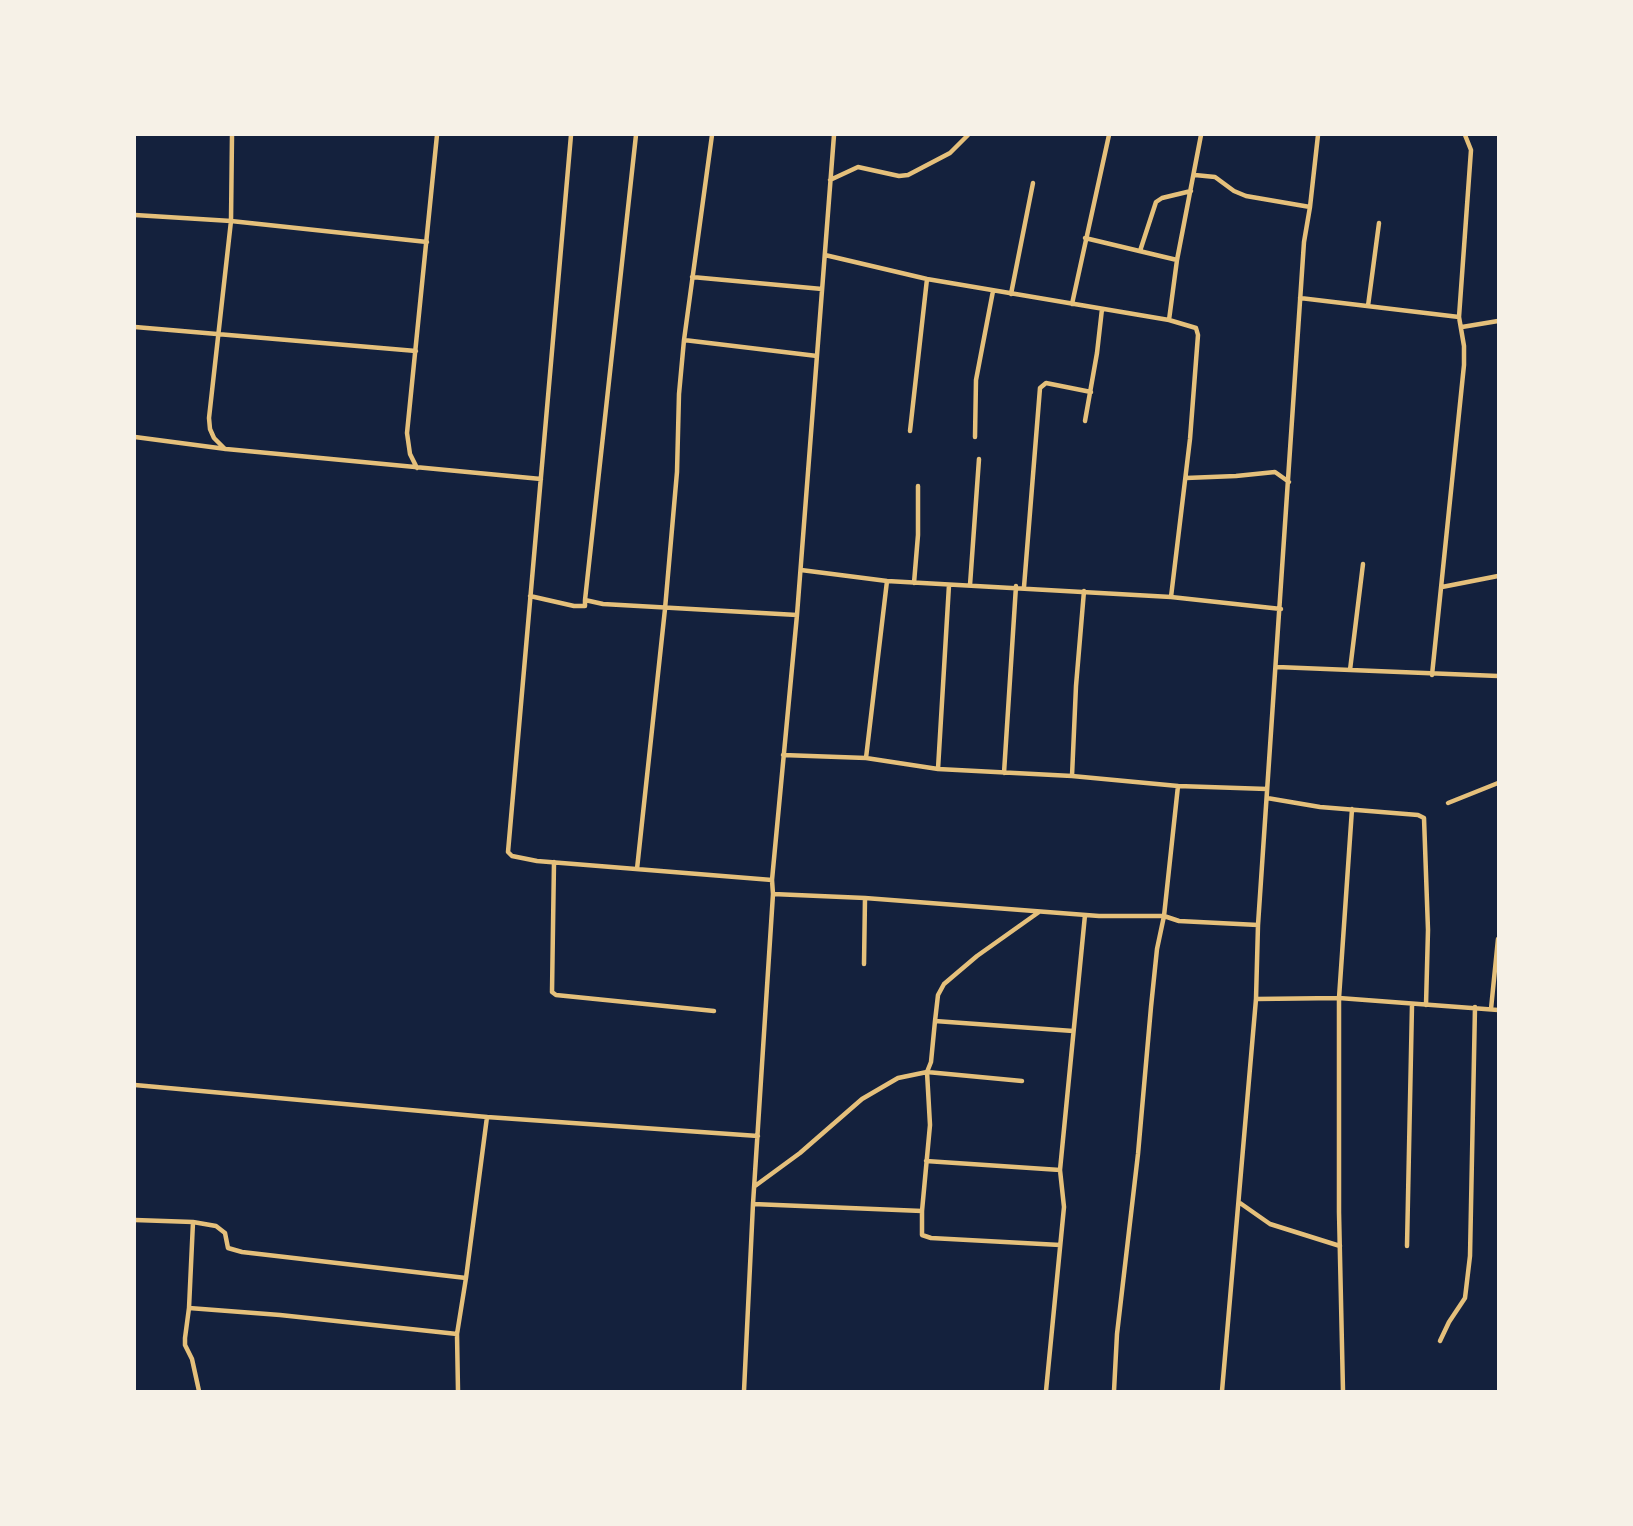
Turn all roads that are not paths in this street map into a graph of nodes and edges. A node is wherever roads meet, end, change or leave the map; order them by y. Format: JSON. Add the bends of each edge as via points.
{"nodes":[{"id":1,"x":232,"y":135,"type":"edge"},
{"id":2,"x":429,"y":135,"type":"edge"},
{"id":3,"x":437,"y":135,"type":"edge"},
{"id":4,"x":570,"y":135,"type":"edge"},
{"id":5,"x":636,"y":135,"type":"edge"},
{"id":6,"x":712,"y":135,"type":"edge"},
{"id":7,"x":834,"y":135,"type":"edge"},
{"id":8,"x":968,"y":135,"type":"edge"},
{"id":9,"x":1109,"y":135,"type":"edge"},
{"id":10,"x":1201,"y":135,"type":"edge"},
{"id":11,"x":1318,"y":135,"type":"edge"},
{"id":12,"x":1465,"y":135,"type":"edge"},
{"id":13,"x":1195,"y":175,"type":"junction"},
{"id":14,"x":830,"y":180,"type":"junction"},
{"id":15,"x":1033,"y":183,"type":"dead end"},
{"id":16,"x":1191,"y":191,"type":"junction"},
{"id":17,"x":1310,"y":207,"type":"junction"},
{"id":18,"x":135,"y":215,"type":"edge"},
{"id":19,"x":231,"y":221,"type":"junction"},
{"id":20,"x":1379,"y":223,"type":"dead end"},
{"id":21,"x":1085,"y":238,"type":"junction"},
{"id":22,"x":427,"y":242,"type":"junction"},
{"id":23,"x":1140,"y":251,"type":"junction"},
{"id":24,"x":825,"y":255,"type":"junction"},
{"id":25,"x":1177,"y":260,"type":"junction"},
{"id":26,"x":692,"y":277,"type":"junction"},
{"id":27,"x":927,"y":279,"type":"junction"},
{"id":28,"x":822,"y":289,"type":"junction"},
{"id":29,"x":993,"y":291,"type":"junction"},
{"id":30,"x":1011,"y":294,"type":"junction"},
{"id":31,"x":1300,"y":298,"type":"junction"},
{"id":32,"x":1072,"y":304,"type":"junction"},
{"id":33,"x":1368,"y":306,"type":"junction"},
{"id":34,"x":1102,"y":309,"type":"junction"},
{"id":35,"x":1460,"y":317,"type":"junction"},
{"id":36,"x":1169,"y":320,"type":"junction"},
{"id":37,"x":1498,"y":321,"type":"edge"},
{"id":38,"x":135,"y":327,"type":"edge"},
{"id":39,"x":1462,"y":327,"type":"junction"},
{"id":40,"x":218,"y":335,"type":"junction"},
{"id":41,"x":684,"y":340,"type":"junction"},
{"id":42,"x":416,"y":351,"type":"junction"},
{"id":43,"x":817,"y":356,"type":"junction"},
{"id":44,"x":1091,"y":392,"type":"junction"},
{"id":45,"x":1085,"y":421,"type":"dead end"},
{"id":46,"x":910,"y":431,"type":"dead end"},
{"id":47,"x":135,"y":437,"type":"edge"},
{"id":48,"x":975,"y":437,"type":"dead end"},
{"id":49,"x":226,"y":450,"type":"junction"},
{"id":50,"x":979,"y":459,"type":"dead end"},
{"id":51,"x":417,"y":469,"type":"junction"},
{"id":52,"x":1186,"y":478,"type":"junction"},
{"id":53,"x":541,"y":479,"type":"junction"},
{"id":54,"x":1289,"y":482,"type":"junction"},
{"id":55,"x":918,"y":486,"type":"dead end"},
{"id":56,"x":1363,"y":564,"type":"dead end"},
{"id":57,"x":801,"y":570,"type":"junction"},
{"id":58,"x":1498,"y":576,"type":"edge"},
{"id":59,"x":887,"y":581,"type":"junction"},
{"id":60,"x":914,"y":583,"type":"junction"},
{"id":61,"x":949,"y":585,"type":"junction"},
{"id":62,"x":970,"y":585,"type":"junction"},
{"id":63,"x":1016,"y":586,"type":"junction"},
{"id":64,"x":1024,"y":587,"type":"junction"},
{"id":65,"x":1442,"y":587,"type":"junction"},
{"id":66,"x":1084,"y":591,"type":"junction"},
{"id":67,"x":530,"y":596,"type":"junction"},
{"id":68,"x":1171,"y":597,"type":"junction"},
{"id":69,"x":585,"y":600,"type":"junction"},
{"id":70,"x":665,"y":609,"type":"junction"},
{"id":71,"x":1281,"y":609,"type":"junction"},
{"id":72,"x":797,"y":615,"type":"junction"},
{"id":73,"x":1277,"y":667,"type":"junction"},
{"id":74,"x":1350,"y":670,"type":"junction"},
{"id":75,"x":1432,"y":675,"type":"junction"},
{"id":76,"x":1498,"y":676,"type":"edge"},
{"id":77,"x":783,"y":755,"type":"junction"},
{"id":78,"x":866,"y":758,"type":"junction"},
{"id":79,"x":938,"y":769,"type":"junction"},
{"id":80,"x":1004,"y":773,"type":"junction"},
{"id":81,"x":1072,"y":776,"type":"junction"},
{"id":82,"x":1498,"y":783,"type":"edge"},
{"id":83,"x":1178,"y":786,"type":"junction"},
{"id":84,"x":1267,"y":789,"type":"junction"},
{"id":85,"x":1267,"y":798,"type":"junction"},
{"id":86,"x":1448,"y":803,"type":"dead end"},
{"id":87,"x":1352,"y":809,"type":"junction"},
{"id":88,"x":554,"y":862,"type":"junction"},
{"id":89,"x":637,"y":869,"type":"junction"},
{"id":90,"x":772,"y":880,"type":"junction"},
{"id":91,"x":773,"y":894,"type":"junction"},
{"id":92,"x":865,"y":898,"type":"junction"},
{"id":93,"x":1040,"y":911,"type":"junction"},
{"id":94,"x":1085,"y":915,"type":"junction"},
{"id":95,"x":1164,"y":916,"type":"junction"},
{"id":96,"x":1258,"y":925,"type":"junction"},
{"id":97,"x":1498,"y":939,"type":"edge"},
{"id":98,"x":864,"y":964,"type":"dead end"},
{"id":99,"x":1339,"y":998,"type":"junction"},
{"id":100,"x":1256,"y":999,"type":"junction"},
{"id":101,"x":1412,"y":1005,"type":"junction"},
{"id":102,"x":1426,"y":1005,"type":"junction"},
{"id":103,"x":1475,"y":1007,"type":"junction"},
{"id":104,"x":1491,"y":1009,"type":"junction"},
{"id":105,"x":1498,"y":1010,"type":"edge"},
{"id":106,"x":714,"y":1011,"type":"dead end"},
{"id":107,"x":935,"y":1021,"type":"junction"},
{"id":108,"x":1073,"y":1031,"type":"junction"},
{"id":109,"x":927,"y":1072,"type":"junction"},
{"id":110,"x":1022,"y":1081,"type":"dead end"},
{"id":111,"x":135,"y":1085,"type":"edge"},
{"id":112,"x":487,"y":1117,"type":"junction"},
{"id":113,"x":758,"y":1136,"type":"junction"},
{"id":114,"x":926,"y":1161,"type":"junction"},
{"id":115,"x":1060,"y":1170,"type":"junction"},
{"id":116,"x":755,"y":1186,"type":"junction"},
{"id":117,"x":1239,"y":1203,"type":"junction"},
{"id":118,"x":753,"y":1204,"type":"junction"},
{"id":119,"x":922,"y":1211,"type":"junction"},
{"id":120,"x":135,"y":1220,"type":"edge"},
{"id":121,"x":193,"y":1222,"type":"junction"},
{"id":122,"x":1060,"y":1245,"type":"junction"},
{"id":123,"x":1340,"y":1246,"type":"junction"},
{"id":124,"x":1407,"y":1246,"type":"dead end"},
{"id":125,"x":466,"y":1278,"type":"junction"},
{"id":126,"x":189,"y":1308,"type":"junction"},
{"id":127,"x":457,"y":1334,"type":"junction"},
{"id":128,"x":1440,"y":1341,"type":"dead end"},
{"id":129,"x":199,"y":1391,"type":"edge"},
{"id":130,"x":458,"y":1391,"type":"edge"},
{"id":131,"x":744,"y":1391,"type":"edge"},
{"id":132,"x":1046,"y":1391,"type":"edge"},
{"id":133,"x":1114,"y":1391,"type":"edge"},
{"id":134,"x":1222,"y":1391,"type":"edge"},
{"id":135,"x":1343,"y":1391,"type":"edge"}],
"edges":[{"from":1,"to":19,"type":"street"},
{"from":2,"to":3,"type":"street"},
{"from":3,"to":22,"type":"street"},
{"from":4,"to":53,"type":"street"},
{"from":5,"to":69,"type":"street"},
{"from":6,"to":26,"type":"street"},
{"from":7,"to":14,"type":"street"},
{"from":8,"to":14,"type":"street","via":[[950,153],[908,175],[858,167]]},
{"from":9,"to":21,"type":"street"},
{"from":10,"to":13,"type":"street"},
{"from":11,"to":17,"type":"street"},
{"from":12,"to":35,"type":"street","via":[[1471,150]]},
{"from":13,"to":16,"type":"street"},
{"from":13,"to":17,"type":"street","via":[[1216,177],[1246,196]]},
{"from":14,"to":24,"type":"street"},
{"from":15,"to":30,"type":"street"},
{"from":16,"to":23,"type":"street","via":[[1156,202]]},
{"from":16,"to":25,"type":"street"},
{"from":17,"to":31,"type":"street"},
{"from":18,"to":19,"type":"street"},
{"from":19,"to":22,"type":"street"},
{"from":19,"to":40,"type":"street"},
{"from":20,"to":33,"type":"street"},
{"from":21,"to":23,"type":"street"},
{"from":21,"to":32,"type":"street"},
{"from":22,"to":42,"type":"street"},
{"from":23,"to":25,"type":"street"},
{"from":24,"to":27,"type":"street"},
{"from":24,"to":28,"type":"street"},
{"from":25,"to":36,"type":"street"},
{"from":26,"to":28,"type":"street"},
{"from":26,"to":41,"type":"street"},
{"from":27,"to":29,"type":"street"},
{"from":27,"to":46,"type":"street"},
{"from":28,"to":43,"type":"street"},
{"from":29,"to":30,"type":"street"},
{"from":29,"to":48,"type":"street","via":[[976,380]]},
{"from":30,"to":32,"type":"street"},
{"from":31,"to":33,"type":"street"},
{"from":31,"to":54,"type":"street"},
{"from":32,"to":34,"type":"street"},
{"from":33,"to":35,"type":"street"},
{"from":34,"to":36,"type":"street"},
{"from":34,"to":44,"type":"street"},
{"from":35,"to":39,"type":"street"},
{"from":36,"to":52,"type":"street","via":[[1198,331]]},
{"from":37,"to":39,"type":"street"},
{"from":38,"to":40,"type":"street"},
{"from":39,"to":65,"type":"street","via":[[1464,365]]},
{"from":40,"to":42,"type":"street"},
{"from":40,"to":49,"type":"street","via":[[210,429]]},
{"from":41,"to":43,"type":"street"},
{"from":41,"to":70,"type":"street"},
{"from":42,"to":51,"type":"street","via":[[407,433]]},
{"from":43,"to":57,"type":"street"},
{"from":44,"to":45,"type":"street"},
{"from":44,"to":64,"type":"street","via":[[1046,383],[1040,388]]},
{"from":47,"to":49,"type":"street"},
{"from":49,"to":51,"type":"street"},
{"from":50,"to":62,"type":"street"},
{"from":51,"to":53,"type":"street"},
{"from":52,"to":54,"type":"street","via":[[1275,472]]},
{"from":52,"to":68,"type":"street"},
{"from":53,"to":67,"type":"street"},
{"from":54,"to":71,"type":"street"},
{"from":55,"to":60,"type":"street"},
{"from":56,"to":74,"type":"street"},
{"from":57,"to":59,"type":"street"},
{"from":57,"to":72,"type":"street"},
{"from":58,"to":65,"type":"street"},
{"from":59,"to":60,"type":"street"},
{"from":59,"to":78,"type":"street"},
{"from":60,"to":61,"type":"street"},
{"from":61,"to":62,"type":"street"},
{"from":61,"to":79,"type":"street"},
{"from":62,"to":63,"type":"street"},
{"from":63,"to":64,"type":"street"},
{"from":63,"to":80,"type":"street"},
{"from":64,"to":66,"type":"street"},
{"from":65,"to":75,"type":"street"},
{"from":66,"to":68,"type":"street"},
{"from":66,"to":81,"type":"street"},
{"from":67,"to":69,"type":"street","via":[[574,606],[585,606]]},
{"from":67,"to":88,"type":"street","via":[[508,849],[512,856]]},
{"from":68,"to":71,"type":"street"},
{"from":69,"to":70,"type":"street"},
{"from":70,"to":72,"type":"street"},
{"from":70,"to":89,"type":"street"},
{"from":71,"to":73,"type":"street"},
{"from":72,"to":77,"type":"street"},
{"from":73,"to":74,"type":"street"},
{"from":73,"to":84,"type":"street"},
{"from":74,"to":75,"type":"street"},
{"from":75,"to":76,"type":"street"},
{"from":77,"to":78,"type":"street"},
{"from":77,"to":90,"type":"street"},
{"from":78,"to":79,"type":"street"},
{"from":79,"to":80,"type":"street"},
{"from":80,"to":81,"type":"street"},
{"from":81,"to":83,"type":"street"},
{"from":82,"to":86,"type":"street"},
{"from":83,"to":84,"type":"street"},
{"from":83,"to":95,"type":"street"},
{"from":84,"to":85,"type":"street"},
{"from":85,"to":87,"type":"street"},
{"from":85,"to":96,"type":"street"},
{"from":87,"to":99,"type":"street"},
{"from":87,"to":102,"type":"street","via":[[1418,815],[1425,820]]},
{"from":88,"to":89,"type":"street"},
{"from":88,"to":106,"type":"street","via":[[551,987],[556,995]]},
{"from":89,"to":90,"type":"street"},
{"from":90,"to":91,"type":"street"},
{"from":91,"to":92,"type":"street"},
{"from":91,"to":113,"type":"street"},
{"from":92,"to":93,"type":"street"},
{"from":92,"to":98,"type":"street"},
{"from":93,"to":94,"type":"street"},
{"from":93,"to":107,"type":"street","via":[[944,984]]},
{"from":94,"to":95,"type":"street"},
{"from":94,"to":108,"type":"street"},
{"from":95,"to":96,"type":"street","via":[[1179,921]]},
{"from":95,"to":133,"type":"street","via":[[1116,1334]]},
{"from":96,"to":100,"type":"street"},
{"from":97,"to":104,"type":"street"},
{"from":99,"to":100,"type":"street"},
{"from":99,"to":101,"type":"street"},
{"from":99,"to":123,"type":"street"},
{"from":100,"to":117,"type":"street"},
{"from":101,"to":102,"type":"street"},
{"from":101,"to":124,"type":"street"},
{"from":102,"to":103,"type":"street"},
{"from":103,"to":104,"type":"street"},
{"from":103,"to":128,"type":"street","via":[[1470,1256],[1465,1298]]},
{"from":104,"to":105,"type":"street"},
{"from":107,"to":108,"type":"street"},
{"from":107,"to":109,"type":"street"},
{"from":108,"to":115,"type":"street"},
{"from":109,"to":110,"type":"street"},
{"from":109,"to":114,"type":"street","via":[[930,1125]]},
{"from":109,"to":116,"type":"street","via":[[898,1078],[862,1099]]},
{"from":111,"to":112,"type":"street"},
{"from":112,"to":113,"type":"street"},
{"from":112,"to":125,"type":"street"},
{"from":113,"to":116,"type":"street"},
{"from":114,"to":115,"type":"street"},
{"from":114,"to":119,"type":"street"},
{"from":115,"to":122,"type":"street"},
{"from":116,"to":118,"type":"street"},
{"from":117,"to":123,"type":"street","via":[[1270,1224]]},
{"from":117,"to":134,"type":"street"},
{"from":118,"to":119,"type":"street"},
{"from":118,"to":131,"type":"street"},
{"from":119,"to":122,"type":"street","via":[[921,1232],[926,1238]]},
{"from":120,"to":121,"type":"street"},
{"from":121,"to":125,"type":"street","via":[[222,1229],[228,1248],[242,1252]]},
{"from":121,"to":126,"type":"street"},
{"from":122,"to":132,"type":"street"},
{"from":123,"to":135,"type":"street"},
{"from":125,"to":127,"type":"street"},
{"from":126,"to":127,"type":"street"},
{"from":126,"to":129,"type":"street","via":[[185,1345]]},
{"from":127,"to":130,"type":"street"}]}
